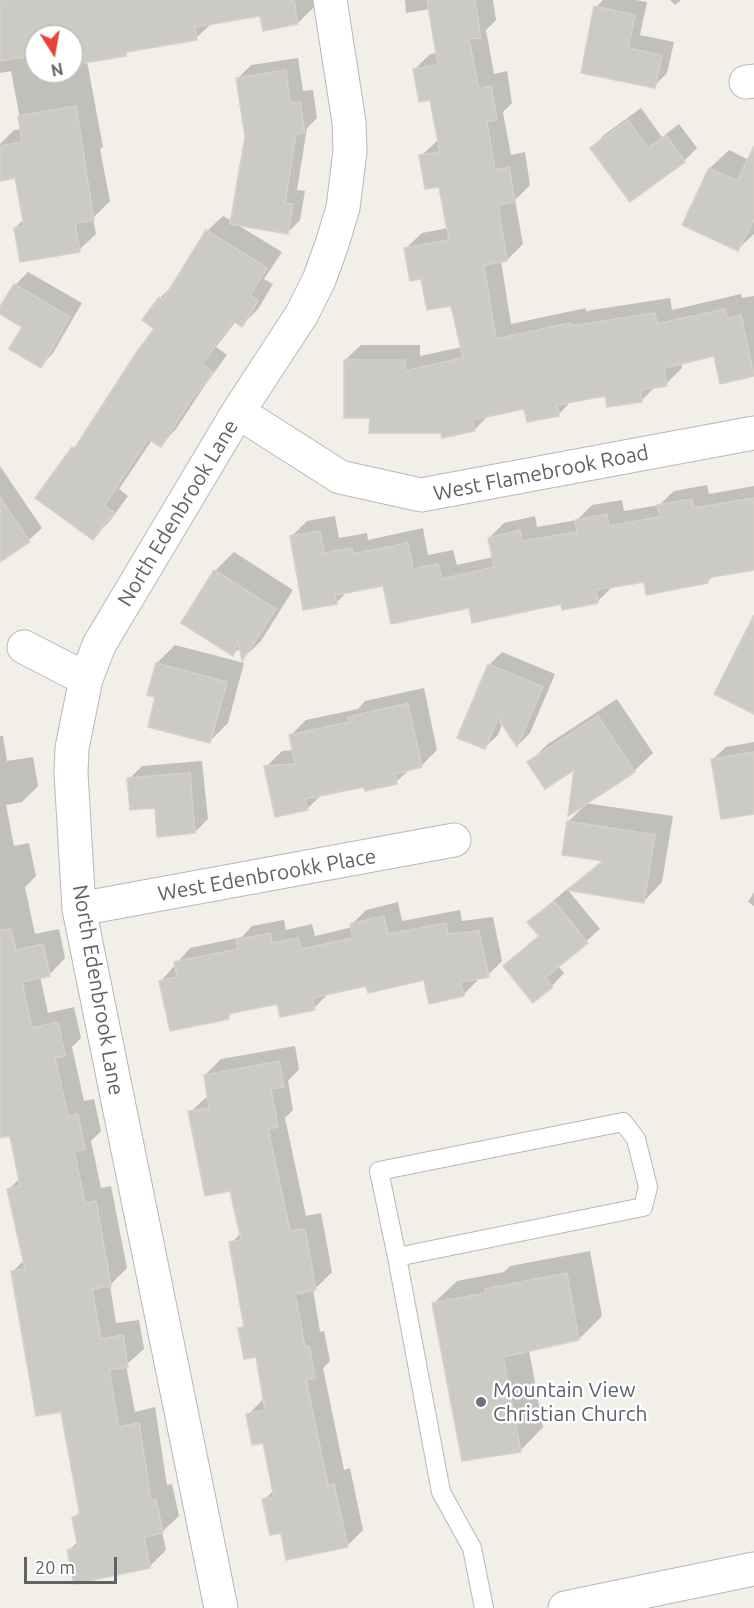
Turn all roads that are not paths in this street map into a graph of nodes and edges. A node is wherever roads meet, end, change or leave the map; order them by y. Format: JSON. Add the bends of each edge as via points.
{"nodes":[{"id":1,"x":330,"y":0,"type":"edge"},
{"id":2,"x":238,"y":412,"type":"junction"},
{"id":3,"x":754,"y":433,"type":"edge"},
{"id":4,"x":24,"y":646,"type":"dead end"},
{"id":5,"x":86,"y":679,"type":"junction"},
{"id":6,"x":454,"y":840,"type":"dead end"},
{"id":7,"x":79,"y":909,"type":"junction"},
{"id":8,"x":397,"y":1257,"type":"junction"},
{"id":9,"x":754,"y":1569,"type":"edge"},
{"id":10,"x":221,"y":1608,"type":"edge"},
{"id":11,"x":484,"y":1608,"type":"edge"},
{"id":12,"x":565,"y":1608,"type":"edge"}],
"edges":[{"from":1,"to":2,"type":"street","name":"North Edenbrook Lane","via":[[349,122],[343,208],[322,271],[302,314]]},
{"from":2,"to":3,"type":"street","name":"West Flamebrook Road","via":[[340,477],[421,495]]},
{"from":2,"to":5,"type":"street","name":"North Edenbrook Lane","via":[[99,645]]},
{"from":4,"to":5,"type":"street"},
{"from":5,"to":7,"type":"street","name":"North Edenbrook Lane","via":[[71,773]]},
{"from":6,"to":7,"type":"street","name":"West Edenbrookk Place"},
{"from":7,"to":10,"type":"street","name":"North Edenbrook Lane"},
{"from":8,"to":8,"type":"lane","via":[[643,1207],[648,1187],[636,1139],[623,1122],[379,1170]]},
{"from":8,"to":11,"type":"lane","via":[[441,1492],[472,1548]]},
{"from":9,"to":12,"type":"street"}]}
